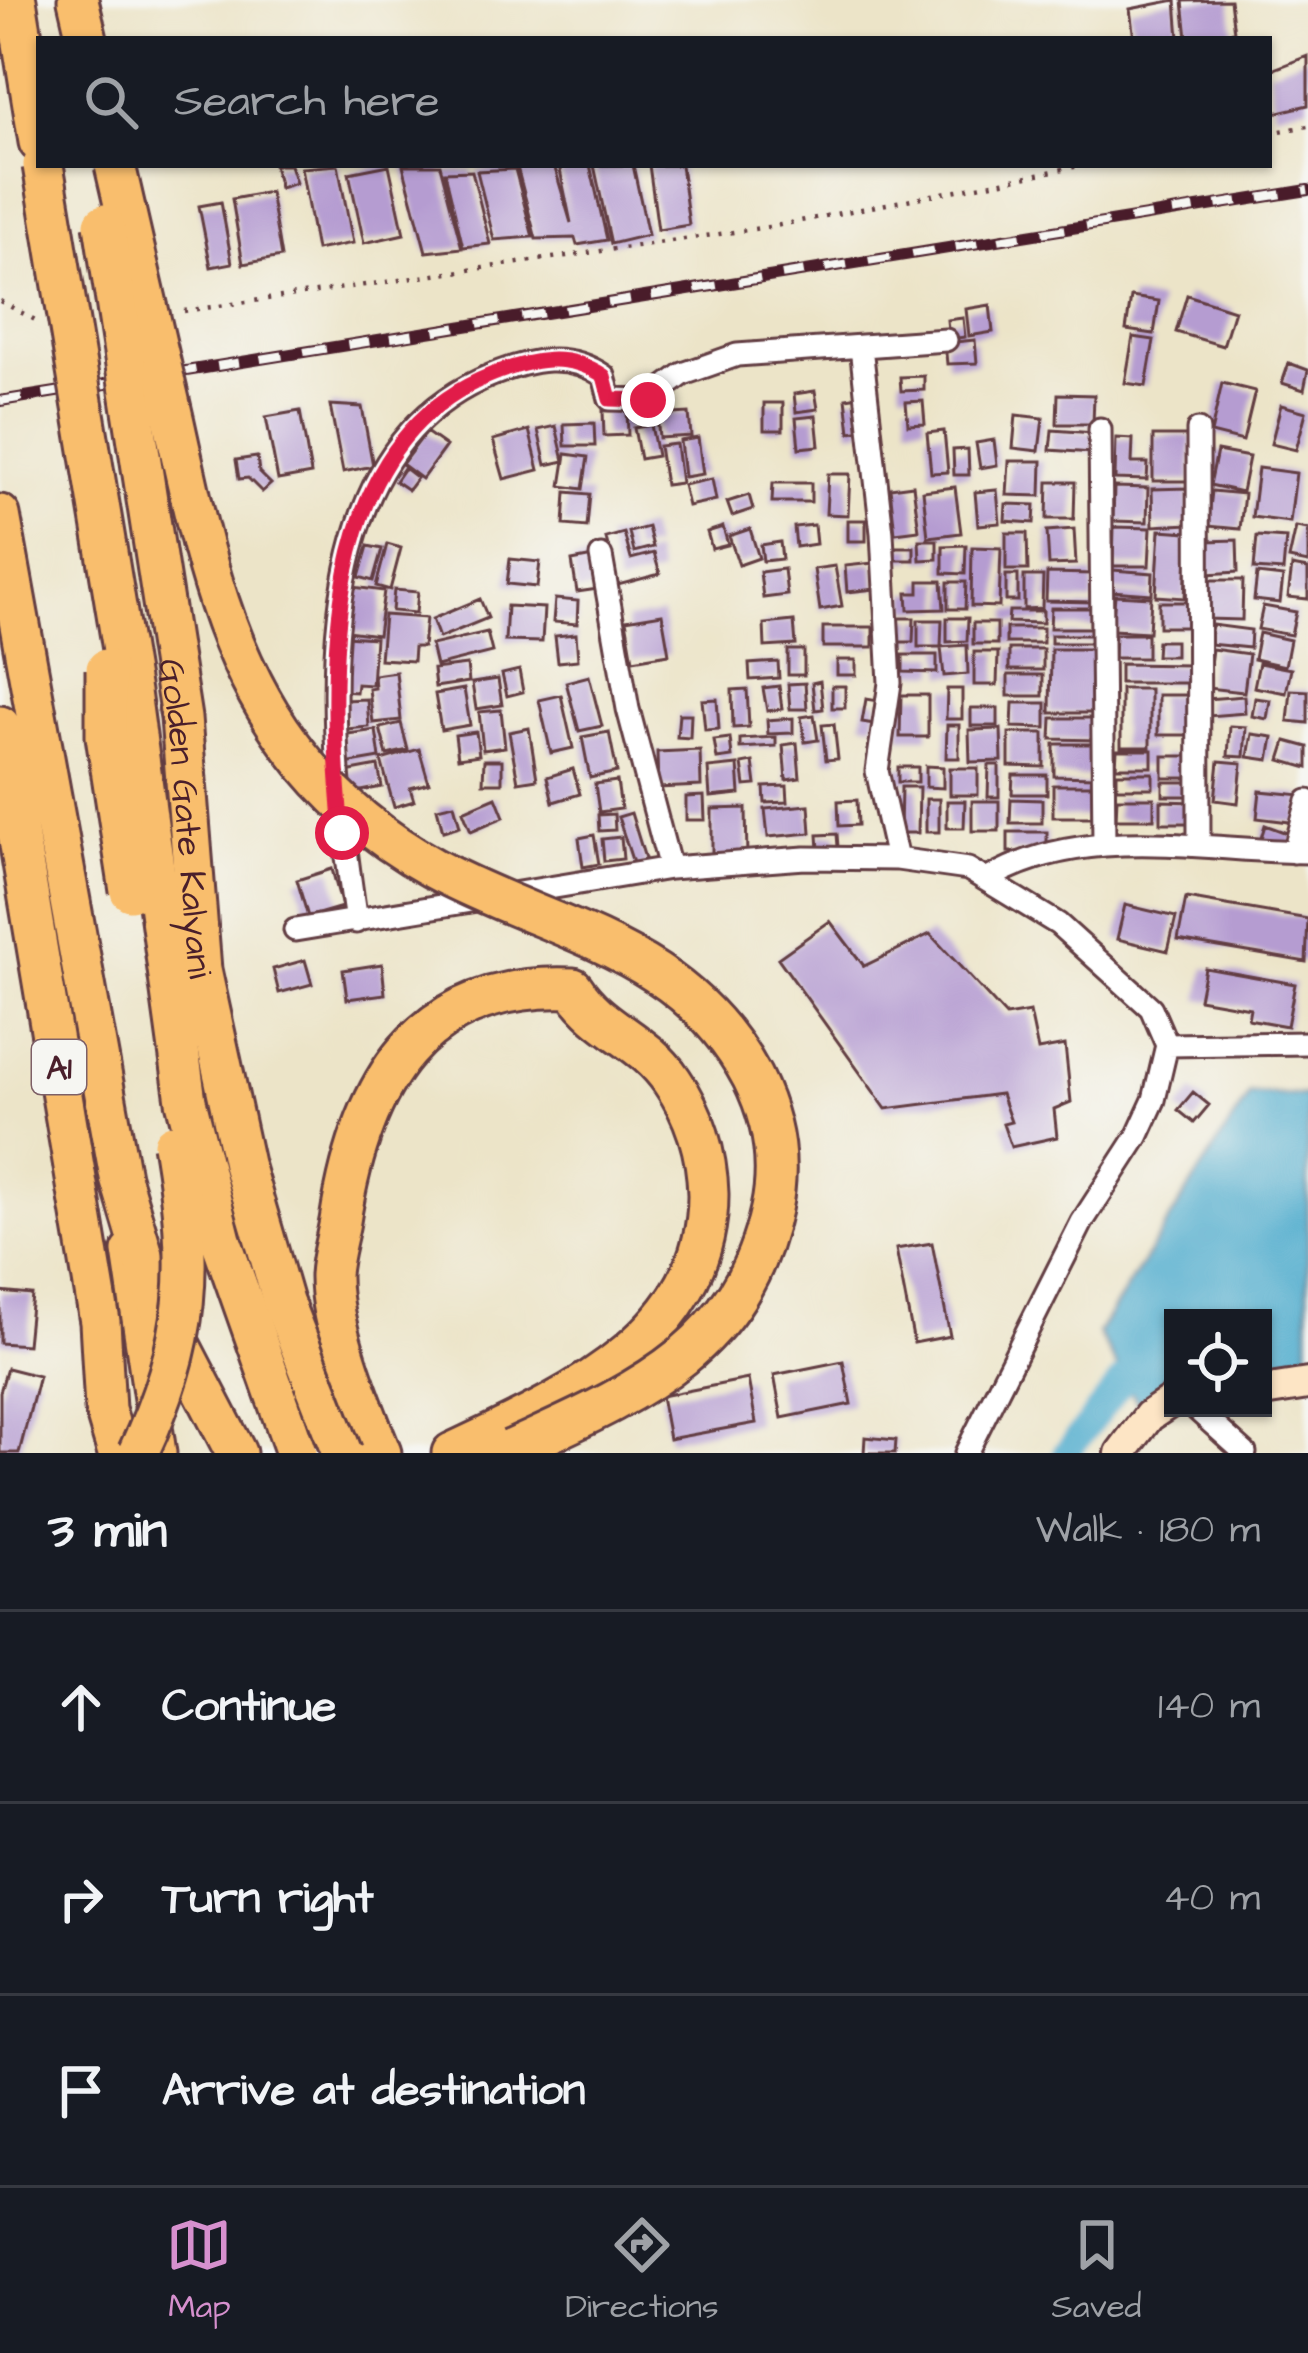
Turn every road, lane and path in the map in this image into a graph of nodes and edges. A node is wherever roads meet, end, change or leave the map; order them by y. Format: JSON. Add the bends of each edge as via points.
{"nodes":[{"id":1,"x":16,"y":0,"type":"edge"},
{"id":2,"x":73,"y":0,"type":"edge"},
{"id":3,"x":75,"y":36,"type":"edge"},
{"id":4,"x":86,"y":36,"type":"edge"},
{"id":5,"x":36,"y":123,"type":"edge"},
{"id":6,"x":1308,"y":127,"type":"edge"},
{"id":7,"x":1272,"y":133,"type":"edge"},
{"id":8,"x":43,"y":168,"type":"edge"},
{"id":9,"x":95,"y":168,"type":"edge"},
{"id":10,"x":116,"y":168,"type":"edge"},
{"id":11,"x":1069,"y":168,"type":"edge"},
{"id":12,"x":0,"y":301,"type":"edge"},
{"id":13,"x":168,"y":313,"type":"dead end"},
{"id":14,"x":56,"y":328,"type":"dead end"},
{"id":15,"x":946,"y":340,"type":"dead end"},
{"id":16,"x":861,"y":347,"type":"junction"},
{"id":17,"x":1100,"y":429,"type":"dead end"},
{"id":18,"x":1198,"y":430,"type":"dead end"},
{"id":19,"x":0,"y":515,"type":"edge"},
{"id":20,"x":107,"y":555,"type":"junction"},
{"id":21,"x":602,"y":556,"type":"dead end"},
{"id":22,"x":0,"y":726,"type":"edge"},
{"id":23,"x":1308,"y":802,"type":"edge"},
{"id":24,"x":1104,"y":844,"type":"junction"},
{"id":25,"x":1199,"y":845,"type":"junction"},
{"id":26,"x":1301,"y":852,"type":"edge"},
{"id":27,"x":897,"y":859,"type":"junction"},
{"id":28,"x":670,"y":868,"type":"junction"},
{"id":29,"x":988,"y":879,"type":"junction"},
{"id":30,"x":356,"y":922,"type":"junction"},
{"id":31,"x":295,"y":930,"type":"dead end"},
{"id":32,"x":1308,"y":1043,"type":"edge"},
{"id":33,"x":1167,"y":1046,"type":"junction"},
{"id":34,"x":120,"y":1177,"type":"junction"},
{"id":35,"x":1308,"y":1384,"type":"edge"},
{"id":36,"x":1272,"y":1390,"type":"edge"},
{"id":37,"x":1164,"y":1406,"type":"edge"},
{"id":38,"x":105,"y":1409,"type":"junction"},
{"id":39,"x":1205,"y":1417,"type":"edge"},
{"id":40,"x":107,"y":1453,"type":"edge"},
{"id":41,"x":118,"y":1453,"type":"edge"},
{"id":42,"x":138,"y":1453,"type":"edge"},
{"id":43,"x":159,"y":1453,"type":"edge"},
{"id":44,"x":236,"y":1453,"type":"edge"},
{"id":45,"x":296,"y":1453,"type":"edge"},
{"id":46,"x":342,"y":1453,"type":"edge"},
{"id":47,"x":381,"y":1453,"type":"edge"},
{"id":48,"x":452,"y":1453,"type":"edge"},
{"id":49,"x":505,"y":1453,"type":"edge"},
{"id":50,"x":966,"y":1453,"type":"edge"},
{"id":51,"x":1121,"y":1453,"type":"edge"},
{"id":52,"x":1245,"y":1453,"type":"edge"}],
"edges":[{"from":1,"to":5,"type":"highway"},
{"from":2,"to":3,"type":"highway"},
{"from":2,"to":4,"type":"highway"},
{"from":6,"to":7,"type":"path"},
{"from":8,"to":20,"type":"highway","name":"Golden Gate Kalyani","bridge":true},
{"from":9,"to":46,"type":"highway","name":"Golden Gate Kalyani","bridge":true,"via":[[182,718],[201,970],[276,1281]]},
{"from":10,"to":49,"type":"highway","bridge":true,"via":[[209,567],[236,655],[272,719],[322,784],[407,853],[607,943],[686,993],[722,1027],[765,1107],[775,1192],[759,1255],[734,1302],[664,1373]]},
{"from":11,"to":13,"type":"path","via":[[776,226]]},
{"from":12,"to":14,"type":"path"},
{"from":15,"to":16,"type":"street"},
{"from":16,"to":27,"type":"street","via":[[890,683],[877,771]]},
{"from":16,"to":30,"type":"street","via":[[737,355],[682,374],[648,400],[610,399],[604,376],[580,360],[528,361],[452,391],[392,454],[358,531],[333,661]]},
{"from":17,"to":24,"type":"street"},
{"from":18,"to":25,"type":"street"},
{"from":19,"to":34,"type":"highway","number":"A1"},
{"from":20,"to":42,"type":"highway","bridge":true,"via":[[106,736],[181,1187],[187,1292],[170,1383]]},
{"from":20,"to":45,"type":"highway","name":"Golden Gate Kalyani","bridge":true,"via":[[186,1100],[221,1240]]},
{"from":21,"to":28,"type":"street","via":[[623,687]]},
{"from":22,"to":38,"type":"highway","number":"A1","via":[[94,1281]]},
{"from":23,"to":26,"type":"street"},
{"from":24,"to":25,"type":"street"},
{"from":24,"to":29,"type":"street","via":[[1046,852]]},
{"from":25,"to":26,"type":"street"},
{"from":27,"to":28,"type":"street"},
{"from":27,"to":29,"type":"street"},
{"from":28,"to":30,"type":"street"},
{"from":29,"to":33,"type":"street","via":[[1125,981],[1151,1008]]},
{"from":30,"to":31,"type":"street"},
{"from":32,"to":33,"type":"street"},
{"from":33,"to":50,"type":"street","via":[[1137,1137],[1071,1242]]},
{"from":34,"to":43,"type":"main road"},
{"from":34,"to":44,"type":"highway","number":"A1","via":[[156,1299]]},
{"from":35,"to":36,"type":"street"},
{"from":37,"to":51,"type":"street"},
{"from":38,"to":40,"type":"main road"},
{"from":38,"to":41,"type":"highway","number":"A1"},
{"from":39,"to":52,"type":"street"},
{"from":47,"to":48,"type":"highway","via":[[330,1278],[355,1139],[402,1057],[445,1019],[513,990],[573,988],[592,1017],[638,1044],[683,1099],[707,1174],[705,1232],[670,1310],[624,1358]]}]}
